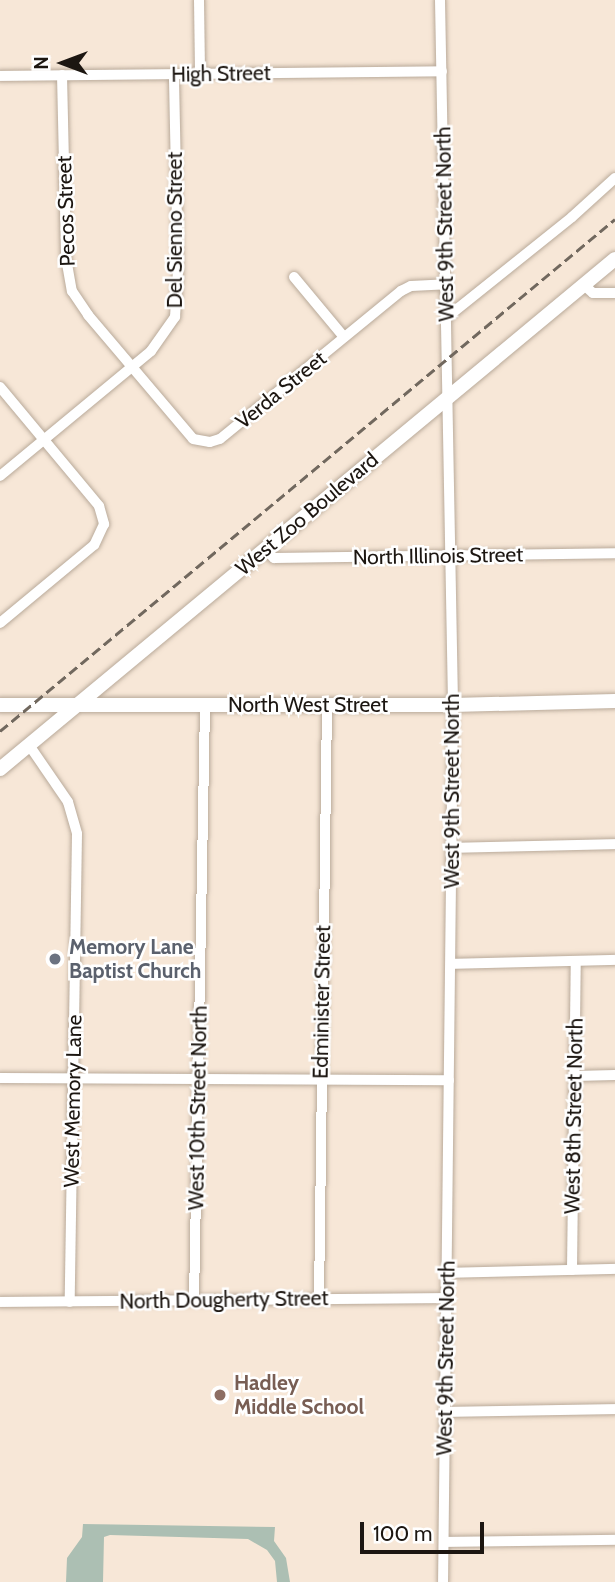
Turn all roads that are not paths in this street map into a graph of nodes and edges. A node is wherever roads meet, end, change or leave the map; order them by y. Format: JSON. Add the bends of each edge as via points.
{"nodes":[{"id":1,"x":199,"y":0,"type":"edge"},
{"id":2,"x":440,"y":0,"type":"edge"},
{"id":3,"x":442,"y":71,"type":"junction"},
{"id":4,"x":174,"y":74,"type":"junction"},
{"id":5,"x":200,"y":74,"type":"junction"},
{"id":6,"x":62,"y":75,"type":"junction"},
{"id":7,"x":0,"y":76,"type":"edge"},
{"id":8,"x":615,"y":178,"type":"edge"},
{"id":9,"x":615,"y":259,"type":"edge"},
{"id":10,"x":294,"y":276,"type":"dead end"},
{"id":11,"x":446,"y":284,"type":"junction"},
{"id":12,"x":584,"y":285,"type":"junction"},
{"id":13,"x":615,"y":293,"type":"edge"},
{"id":14,"x":446,"y":318,"type":"junction"},
{"id":15,"x":344,"y":337,"type":"junction"},
{"id":16,"x":131,"y":367,"type":"junction"},
{"id":17,"x":0,"y":387,"type":"edge"},
{"id":18,"x":448,"y":397,"type":"junction"},
{"id":19,"x":43,"y":439,"type":"junction"},
{"id":20,"x":0,"y":475,"type":"edge"},
{"id":21,"x":265,"y":549,"type":"junction"},
{"id":22,"x":615,"y":554,"type":"edge"},
{"id":23,"x":451,"y":557,"type":"junction"},
{"id":24,"x":0,"y":623,"type":"edge"},
{"id":25,"x":615,"y":701,"type":"edge"},
{"id":26,"x":0,"y":705,"type":"edge"},
{"id":27,"x":78,"y":705,"type":"junction"},
{"id":28,"x":205,"y":705,"type":"junction"},
{"id":29,"x":327,"y":705,"type":"junction"},
{"id":30,"x":453,"y":705,"type":"junction"},
{"id":31,"x":29,"y":745,"type":"junction"},
{"id":32,"x":0,"y":769,"type":"edge"},
{"id":33,"x":615,"y":844,"type":"edge"},
{"id":34,"x":452,"y":848,"type":"junction"},
{"id":35,"x":615,"y":960,"type":"edge"},
{"id":36,"x":576,"y":961,"type":"junction"},
{"id":37,"x":451,"y":964,"type":"junction"},
{"id":38,"x":615,"y":1075,"type":"edge"},
{"id":39,"x":575,"y":1076,"type":"junction"},
{"id":40,"x":0,"y":1078,"type":"edge"},
{"id":41,"x":74,"y":1079,"type":"junction"},
{"id":42,"x":198,"y":1079,"type":"junction"},
{"id":43,"x":321,"y":1079,"type":"junction"},
{"id":44,"x":449,"y":1080,"type":"junction"},
{"id":45,"x":615,"y":1269,"type":"edge"},
{"id":46,"x":572,"y":1270,"type":"junction"},
{"id":47,"x":447,"y":1273,"type":"junction"},
{"id":48,"x":447,"y":1298,"type":"junction"},
{"id":49,"x":319,"y":1299,"type":"junction"},
{"id":50,"x":194,"y":1300,"type":"junction"},
{"id":51,"x":0,"y":1302,"type":"edge"},
{"id":52,"x":69,"y":1302,"type":"junction"},
{"id":53,"x":615,"y":1409,"type":"edge"},
{"id":54,"x":446,"y":1412,"type":"junction"},
{"id":55,"x":615,"y":1540,"type":"edge"},
{"id":56,"x":444,"y":1542,"type":"junction"},
{"id":57,"x":443,"y":1582,"type":"edge"}],
"edges":[{"from":1,"to":5,"type":"street"},
{"from":2,"to":3,"type":"street","name":"West 9th Street North"},
{"from":3,"to":5,"type":"street","name":"High Street"},
{"from":3,"to":11,"type":"street","name":"West 9th Street North"},
{"from":4,"to":5,"type":"street","name":"High Street"},
{"from":4,"to":6,"type":"street","name":"High Street"},
{"from":4,"to":16,"type":"street","name":"Del Sienno Street","via":[[178,302],[169,329],[152,351]]},
{"from":6,"to":7,"type":"street","name":"High Street"},
{"from":6,"to":16,"type":"street","name":"Pecos Street","via":[[68,278],[78,302]]},
{"from":8,"to":14,"type":"street"},
{"from":9,"to":12,"type":"main road","name":"West Zoo Boulevard"},
{"from":10,"to":15,"type":"street"},
{"from":11,"to":14,"type":"street","name":"West 9th Street North"},
{"from":11,"to":15,"type":"street","name":"Verda Street","via":[[401,291]]},
{"from":12,"to":13,"type":"street","via":[[593,293]]},
{"from":12,"to":18,"type":"main road","name":"West Zoo Boulevard"},
{"from":14,"to":18,"type":"street","name":"West 9th Street North"},
{"from":15,"to":16,"type":"street","name":"Verda Street","via":[[220,439],[210,442],[186,434]]},
{"from":16,"to":19,"type":"street","name":"Del Sienno Street"},
{"from":17,"to":19,"type":"street"},
{"from":18,"to":21,"type":"main road","name":"West Zoo Boulevard"},
{"from":18,"to":23,"type":"street","name":"West 9th Street North"},
{"from":19,"to":20,"type":"street","name":"Del Sienno Street"},
{"from":19,"to":24,"type":"street","via":[[99,506],[104,528],[94,545]]},
{"from":21,"to":23,"type":"street","name":"North Illinois Street","via":[[274,558]]},
{"from":21,"to":27,"type":"main road","name":"West Zoo Boulevard"},
{"from":22,"to":23,"type":"street","name":"North Illinois Street"},
{"from":23,"to":30,"type":"street","name":"West 9th Street North"},
{"from":25,"to":30,"type":"main road","name":"North West Street"},
{"from":26,"to":27,"type":"main road","name":"North West Street"},
{"from":27,"to":28,"type":"main road","name":"North West Street"},
{"from":27,"to":31,"type":"main road","name":"West Zoo Boulevard"},
{"from":28,"to":29,"type":"main road","name":"North West Street"},
{"from":28,"to":42,"type":"street","name":"West 10th Street North"},
{"from":29,"to":30,"type":"main road","name":"North West Street"},
{"from":29,"to":43,"type":"street","name":"Edminister Street"},
{"from":30,"to":34,"type":"street","name":"West 9th Street North"},
{"from":31,"to":32,"type":"main road","name":"West Zoo Boulevard"},
{"from":31,"to":41,"type":"street","name":"West Memory Lane","via":[[68,802],[77,834]]},
{"from":33,"to":34,"type":"street"},
{"from":34,"to":37,"type":"street","name":"West 9th Street North"},
{"from":35,"to":36,"type":"street"},
{"from":36,"to":37,"type":"street"},
{"from":36,"to":39,"type":"street","name":"West 8th Street North"},
{"from":37,"to":44,"type":"street","name":"West 9th Street North"},
{"from":38,"to":39,"type":"street"},
{"from":39,"to":46,"type":"street","name":"West 8th Street North"},
{"from":40,"to":41,"type":"street"},
{"from":41,"to":42,"type":"street"},
{"from":41,"to":52,"type":"street","name":"West Memory Lane"},
{"from":42,"to":43,"type":"street"},
{"from":42,"to":50,"type":"street","name":"West 10th Street North"},
{"from":43,"to":44,"type":"street"},
{"from":43,"to":49,"type":"street","name":"Edminister Street"},
{"from":44,"to":47,"type":"street","name":"West 9th Street North"},
{"from":45,"to":46,"type":"street"},
{"from":46,"to":47,"type":"street"},
{"from":47,"to":48,"type":"street","name":"West 9th Street North"},
{"from":48,"to":49,"type":"street","name":"North Dougherty Street"},
{"from":48,"to":54,"type":"street","name":"West 9th Street North"},
{"from":49,"to":50,"type":"street","name":"North Dougherty Street"},
{"from":50,"to":52,"type":"street","name":"North Dougherty Street"},
{"from":51,"to":52,"type":"street","name":"North Dougherty Street"},
{"from":53,"to":54,"type":"street"},
{"from":54,"to":56,"type":"street","name":"West 9th Street North"},
{"from":55,"to":56,"type":"street"},
{"from":56,"to":57,"type":"street","name":"West 9th Street North"}]}
